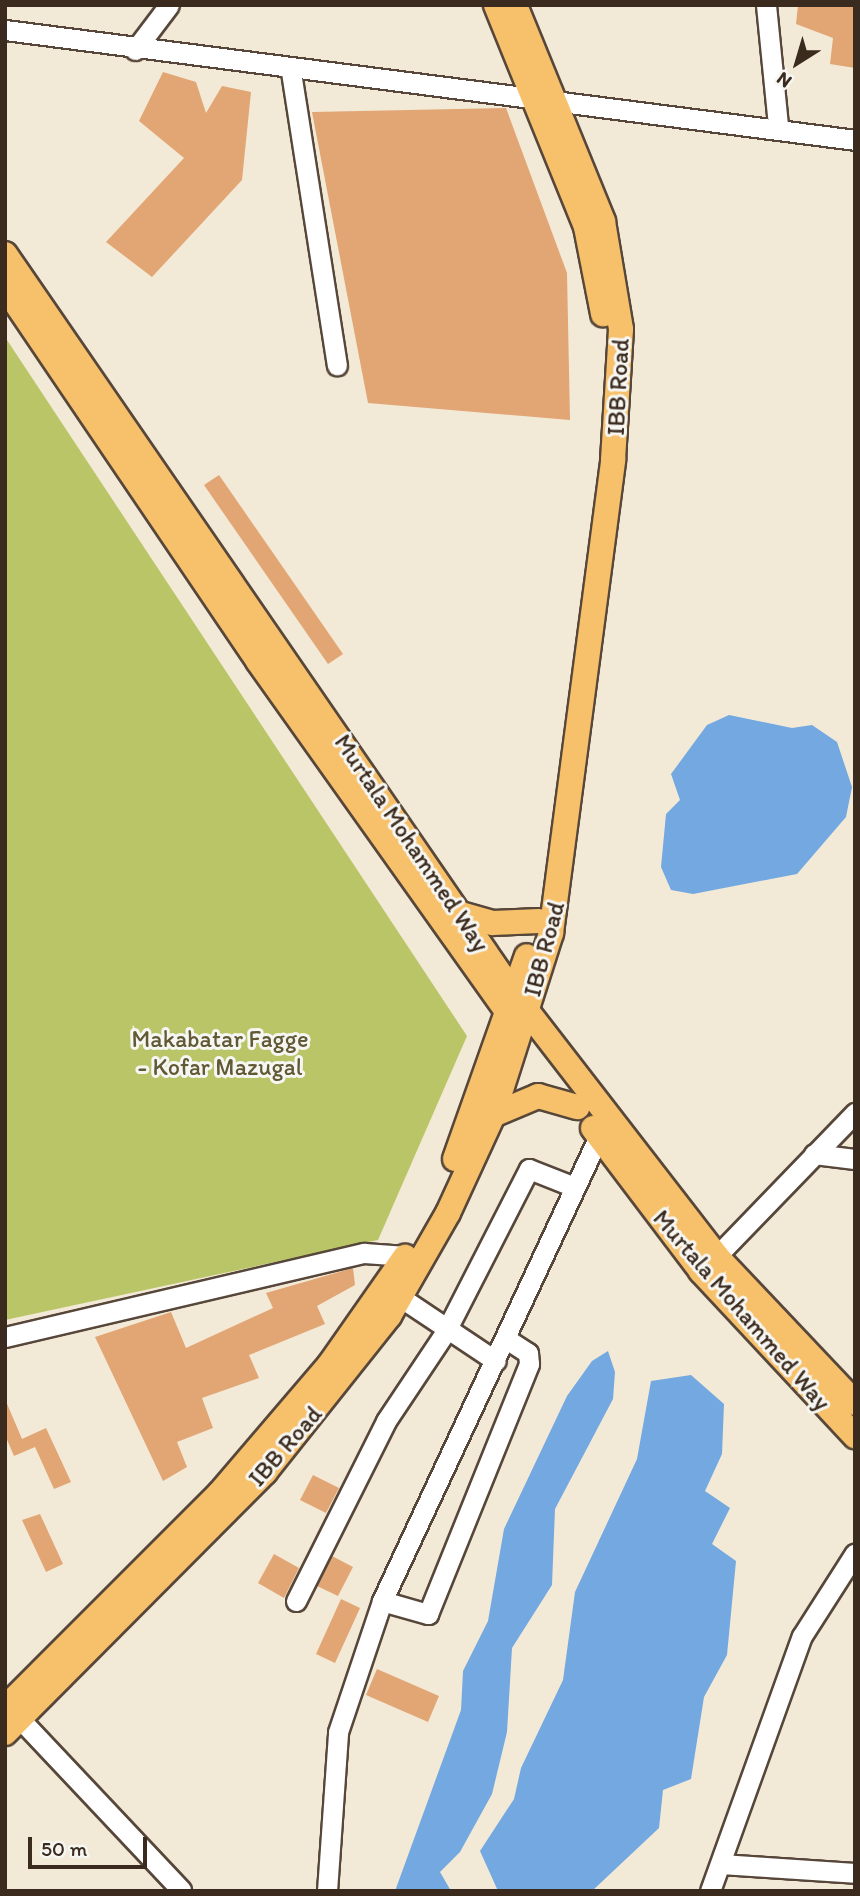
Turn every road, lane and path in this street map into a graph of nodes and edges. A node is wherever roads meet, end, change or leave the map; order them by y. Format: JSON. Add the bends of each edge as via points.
{"nodes":[{"id":1,"x":169,"y":5,"type":"edge"},
{"id":2,"x":496,"y":5,"type":"edge"},
{"id":3,"x":515,"y":5,"type":"edge"},
{"id":4,"x":766,"y":5,"type":"edge"},
{"id":5,"x":5,"y":30,"type":"edge"},
{"id":6,"x":135,"y":50,"type":"junction"},
{"id":7,"x":291,"y":72,"type":"junction"},
{"id":8,"x":547,"y":103,"type":"junction"},
{"id":9,"x":778,"y":125,"type":"junction"},
{"id":10,"x":855,"y":140,"type":"edge"},
{"id":11,"x":5,"y":254,"type":"edge"},
{"id":12,"x":5,"y":287,"type":"edge"},
{"id":13,"x":337,"y":365,"type":"dead end"},
{"id":14,"x":149,"y":482,"type":"junction"},
{"id":15,"x":461,"y":914,"type":"junction"},
{"id":16,"x":539,"y":921,"type":"junction"},
{"id":17,"x":517,"y":1013,"type":"junction"},
{"id":18,"x":578,"y":1107,"type":"junction"},
{"id":19,"x":855,"y":1113,"type":"edge"},
{"id":20,"x":493,"y":1115,"type":"junction"},
{"id":21,"x":599,"y":1136,"type":"junction"},
{"id":22,"x":814,"y":1154,"type":"junction"},
{"id":23,"x":855,"y":1159,"type":"edge"},
{"id":24,"x":572,"y":1186,"type":"junction"},
{"id":25,"x":406,"y":1256,"type":"junction"},
{"id":26,"x":709,"y":1264,"type":"junction"},
{"id":27,"x":400,"y":1297,"type":"junction"},
{"id":28,"x":446,"y":1331,"type":"junction"},
{"id":29,"x":5,"y":1337,"type":"edge"},
{"id":30,"x":508,"y":1340,"type":"junction"},
{"id":31,"x":496,"y":1360,"type":"junction"},
{"id":32,"x":855,"y":1403,"type":"edge"},
{"id":33,"x":855,"y":1436,"type":"edge"},
{"id":34,"x":855,"y":1553,"type":"edge"},
{"id":35,"x":296,"y":1601,"type":"dead end"},
{"id":36,"x":382,"y":1601,"type":"junction"},
{"id":37,"x":10,"y":1720,"type":"edge"},
{"id":38,"x":720,"y":1864,"type":"junction"},
{"id":39,"x":855,"y":1873,"type":"edge"},
{"id":40,"x":181,"y":1890,"type":"edge"},
{"id":41,"x":327,"y":1891,"type":"edge"},
{"id":42,"x":710,"y":1891,"type":"edge"}],
"edges":[{"from":1,"to":6,"type":"street"},
{"from":2,"to":8,"type":"main road","name":"IBB Road"},
{"from":3,"to":8,"type":"main road","name":"IBB Road"},
{"from":4,"to":9,"type":"street"},
{"from":5,"to":6,"type":"street"},
{"from":6,"to":7,"type":"street"},
{"from":7,"to":8,"type":"street"},
{"from":7,"to":13,"type":"street"},
{"from":8,"to":9,"type":"street"},
{"from":8,"to":16,"type":"main road","name":"IBB Road","via":[[601,291],[606,355]]},
{"from":8,"to":17,"type":"main road","name":"IBB Road","via":[[610,249],[621,354],[562,878]]},
{"from":9,"to":10,"type":"street"},
{"from":11,"to":14,"type":"main road","name":"Murtala Mohammed Way"},
{"from":12,"to":14,"type":"main road","name":"Murtala Mohammed Way"},
{"from":14,"to":15,"type":"main road","name":"Murtala Mohammed Way"},
{"from":14,"to":17,"type":"main road","name":"Murtala Mohammed Way"},
{"from":15,"to":16,"type":"main road","via":[[493,923]]},
{"from":15,"to":17,"type":"main road","name":"Murtala Mohammed Way"},
{"from":16,"to":17,"type":"main road","name":"IBB Road"},
{"from":17,"to":18,"type":"main road","name":"Murtala Mohammed Way"},
{"from":17,"to":20,"type":"main road","name":"IBB Road"},
{"from":17,"to":25,"type":"main road","name":"IBB Road","via":[[457,1155]]},
{"from":17,"to":26,"type":"main road","name":"Murtala Mohammed Way"},
{"from":18,"to":20,"type":"main road","via":[[538,1096]]},
{"from":18,"to":21,"type":"main road","name":"Murtala Mohammed Way"},
{"from":19,"to":22,"type":"street"},
{"from":20,"to":27,"type":"main road","name":"IBB Road"},
{"from":21,"to":24,"type":"street"},
{"from":21,"to":26,"type":"main road","name":"Murtala Mohammed Way"},
{"from":22,"to":23,"type":"street"},
{"from":22,"to":26,"type":"street"},
{"from":24,"to":28,"type":"street","via":[[528,1169]]},
{"from":24,"to":30,"type":"street"},
{"from":25,"to":29,"type":"street","via":[[364,1253]]},
{"from":25,"to":37,"type":"main road","name":"IBB Road","via":[[330,1364],[220,1493]]},
{"from":26,"to":32,"type":"main road","name":"Murtala Mohammed Way"},
{"from":26,"to":33,"type":"main road","name":"Murtala Mohammed Way"},
{"from":27,"to":28,"type":"street"},
{"from":27,"to":37,"type":"main road","name":"IBB Road","via":[[350,1370],[264,1472]]},
{"from":28,"to":31,"type":"street"},
{"from":28,"to":35,"type":"street","via":[[386,1421]]},
{"from":30,"to":31,"type":"street"},
{"from":30,"to":36,"type":"street","via":[[528,1353],[529,1364],[428,1614]]},
{"from":31,"to":36,"type":"street"},
{"from":34,"to":38,"type":"street","via":[[802,1636]]},
{"from":36,"to":41,"type":"street","via":[[338,1732]]},
{"from":37,"to":40,"type":"street"},
{"from":38,"to":39,"type":"street"},
{"from":38,"to":42,"type":"street"}]}
